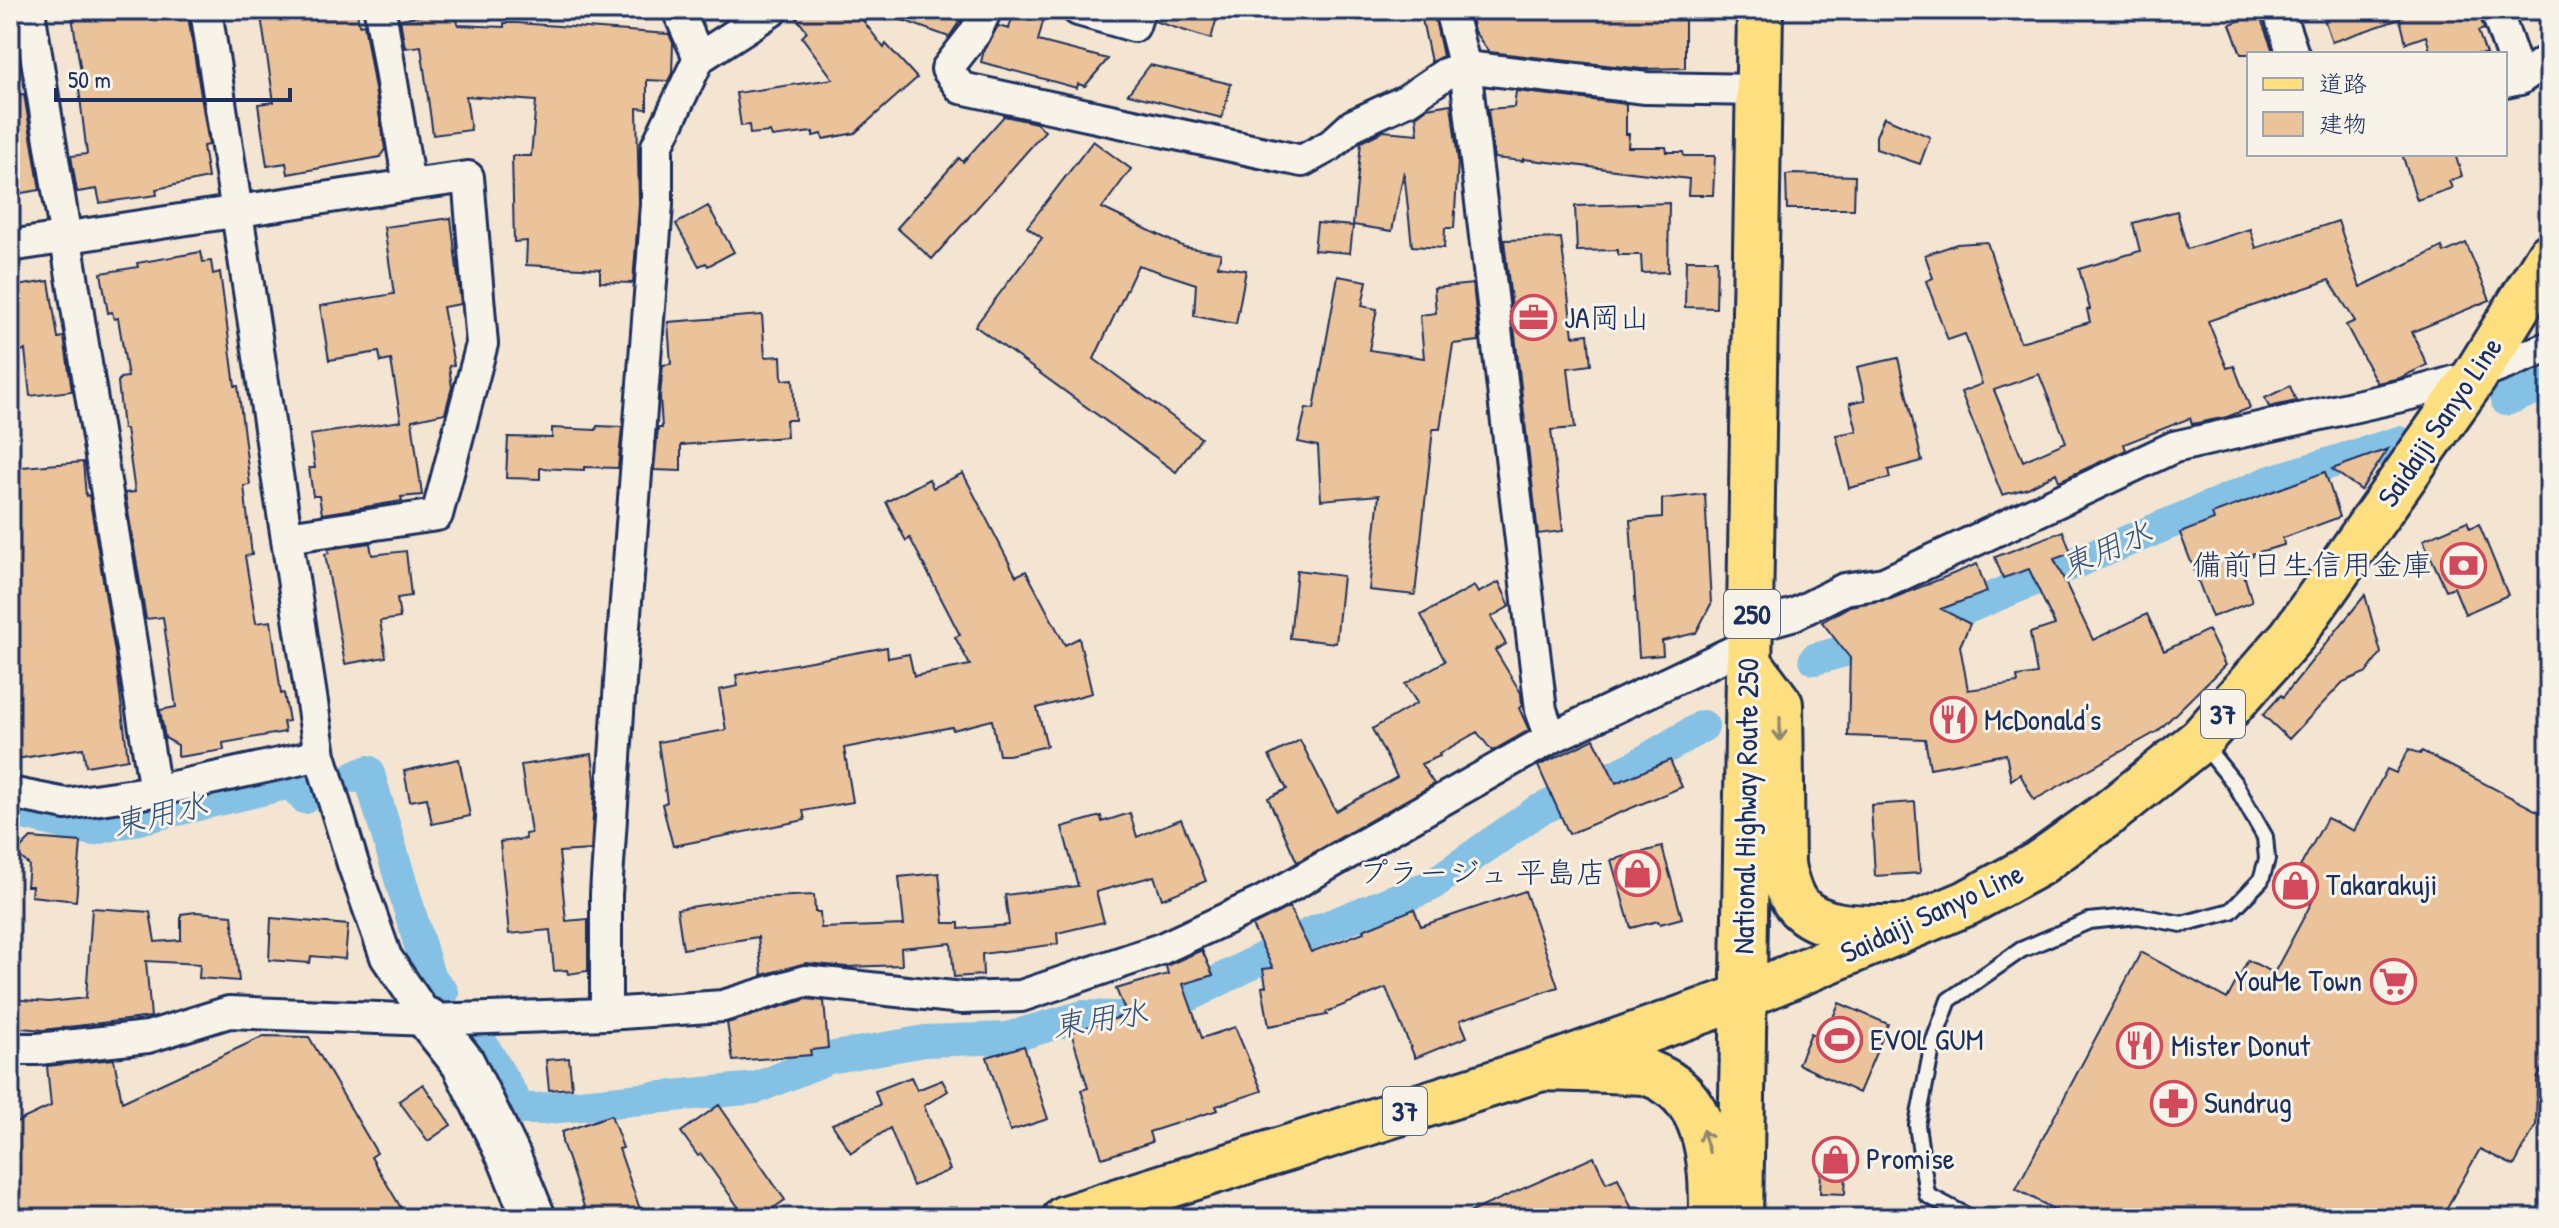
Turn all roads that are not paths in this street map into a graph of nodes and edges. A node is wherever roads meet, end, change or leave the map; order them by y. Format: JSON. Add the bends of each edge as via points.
{"nodes":[{"id":1,"x":29,"y":10,"type":"edge"},
{"id":2,"x":206,"y":10,"type":"edge"},
{"id":3,"x":380,"y":10,"type":"edge"},
{"id":4,"x":678,"y":10,"type":"edge"},
{"id":5,"x":773,"y":10,"type":"edge"},
{"id":6,"x":986,"y":10,"type":"edge"},
{"id":7,"x":1078,"y":10,"type":"edge"},
{"id":8,"x":1139,"y":10,"type":"edge"},
{"id":9,"x":1450,"y":10,"type":"edge"},
{"id":10,"x":1760,"y":10,"type":"edge"},
{"id":11,"x":2278,"y":10,"type":"edge"},
{"id":12,"x":2496,"y":10,"type":"edge"},
{"id":13,"x":2292,"y":52,"type":"edge"},
{"id":14,"x":2506,"y":52,"type":"edge"},
{"id":15,"x":2507,"y":55,"type":"edge"},
{"id":16,"x":699,"y":58,"type":"junction"},
{"id":17,"x":2549,"y":59,"type":"edge"},
{"id":18,"x":1465,"y":67,"type":"junction"},
{"id":19,"x":2513,"y":80,"type":"edge"},
{"id":20,"x":1759,"y":90,"type":"junction"},
{"id":21,"x":409,"y":185,"type":"junction"},
{"id":22,"x":237,"y":211,"type":"junction"},
{"id":23,"x":67,"y":239,"type":"junction"},
{"id":24,"x":10,"y":246,"type":"edge"},
{"id":25,"x":2549,"y":256,"type":"edge"},
{"id":26,"x":2549,"y":347,"type":"edge"},
{"id":27,"x":2475,"y":376,"type":"junction"},
{"id":28,"x":287,"y":537,"type":"junction"},
{"id":29,"x":1750,"y":644,"type":"junction"},
{"id":30,"x":1551,"y":738,"type":"junction"},
{"id":31,"x":2200,"y":740,"type":"junction"},
{"id":32,"x":320,"y":755,"type":"junction"},
{"id":33,"x":155,"y":791,"type":"junction"},
{"id":34,"x":10,"y":793,"type":"edge"},
{"id":35,"x":1905,"y":928,"type":"junction"},
{"id":36,"x":1742,"y":997,"type":"junction"},
{"id":37,"x":606,"y":1014,"type":"junction"},
{"id":38,"x":429,"y":1020,"type":"junction"},
{"id":39,"x":10,"y":1049,"type":"edge"},
{"id":40,"x":1542,"y":1068,"type":"junction"},
{"id":41,"x":534,"y":1218,"type":"edge"},
{"id":42,"x":1065,"y":1218,"type":"edge"},
{"id":43,"x":1712,"y":1218,"type":"edge"},
{"id":44,"x":1740,"y":1218,"type":"edge"},
{"id":45,"x":1971,"y":1218,"type":"edge"}],
"edges":[{"from":1,"to":23,"type":"street"},
{"from":2,"to":22,"type":"street"},
{"from":3,"to":21,"type":"street"},
{"from":4,"to":16,"type":"street"},
{"from":5,"to":16,"type":"street"},
{"from":6,"to":18,"type":"street","via":[[947,69],[961,88],[1302,161],[1353,125]]},
{"from":7,"to":8,"type":"street","via":[[1134,26]]},
{"from":9,"to":18,"type":"street"},
{"from":10,"to":20,"type":"main road","name":"National Highway Route 250","number":"250"},
{"from":11,"to":13,"type":"street"},
{"from":12,"to":14,"type":"street"},
{"from":15,"to":19,"type":"street"},
{"from":16,"to":37,"type":"street","via":[[657,146],[657,205],[606,894]]},
{"from":17,"to":19,"type":"street"},
{"from":18,"to":20,"type":"street","via":[[1646,88]]},
{"from":18,"to":30,"type":"street","via":[[1541,710]]},
{"from":20,"to":29,"type":"main road","name":"National Highway Route 250","number":"250"},
{"from":21,"to":22,"type":"street"},
{"from":21,"to":28,"type":"street","via":[[468,177],[482,344],[437,515]]},
{"from":22,"to":23,"type":"street"},
{"from":22,"to":28,"type":"street"},
{"from":23,"to":24,"type":"street"},
{"from":23,"to":33,"type":"street"},
{"from":25,"to":27,"type":"main road","name":"Saidaiji Sanyo Line","number":"37"},
{"from":26,"to":27,"type":"street"},
{"from":27,"to":29,"type":"street","via":[[2174,447],[1884,583],[1844,589]]},
{"from":27,"to":31,"type":"main road","name":"Saidaiji Sanyo Line","number":"37","via":[[2292,636]]},
{"from":28,"to":32,"type":"street"},
{"from":29,"to":30,"type":"street"},
{"from":29,"to":35,"type":"main road","number":"250","one_way":true,"via":[[1780,704],[1782,865],[1787,886],[1799,906],[1817,918],[1837,925]]},
{"from":29,"to":36,"type":"main road","name":"National Highway Route 250","number":"250"},
{"from":30,"to":37,"type":"street","via":[[1264,901],[1161,949],[1021,996],[962,998],[805,981],[723,1006]]},
{"from":31,"to":35,"type":"main road","name":"Saidaiji Sanyo Line","number":"37","via":[[2038,864],[1967,903]]},
{"from":31,"to":45,"type":"lane","via":[[2235,784],[2265,837],[2267,859],[2261,880],[2231,911],[2182,924],[2138,916],[2089,921],[2021,950],[1949,1000],[1933,1043],[1917,1125],[1927,1195]]},
{"from":32,"to":33,"type":"street"},
{"from":32,"to":38,"type":"street","via":[[386,957]]},
{"from":33,"to":34,"type":"street","via":[[66,804]]},
{"from":35,"to":36,"type":"main road","name":"Saidaiji Sanyo Line","number":"37"},
{"from":36,"to":40,"type":"main road","name":"Saidaiji Sanyo Line","number":"37"},
{"from":36,"to":44,"type":"main road","name":"National Highway Route 250","number":"250"},
{"from":37,"to":38,"type":"street"},
{"from":38,"to":39,"type":"street","via":[[229,1012],[148,1037]]},
{"from":38,"to":41,"type":"street","via":[[463,1063]]},
{"from":40,"to":42,"type":"main road","name":"Saidaiji Sanyo Line","number":"37"},
{"from":43,"to":40,"type":"main road","one_way":true,"via":[[1707,1140],[1680,1092],[1648,1073]]}]}
